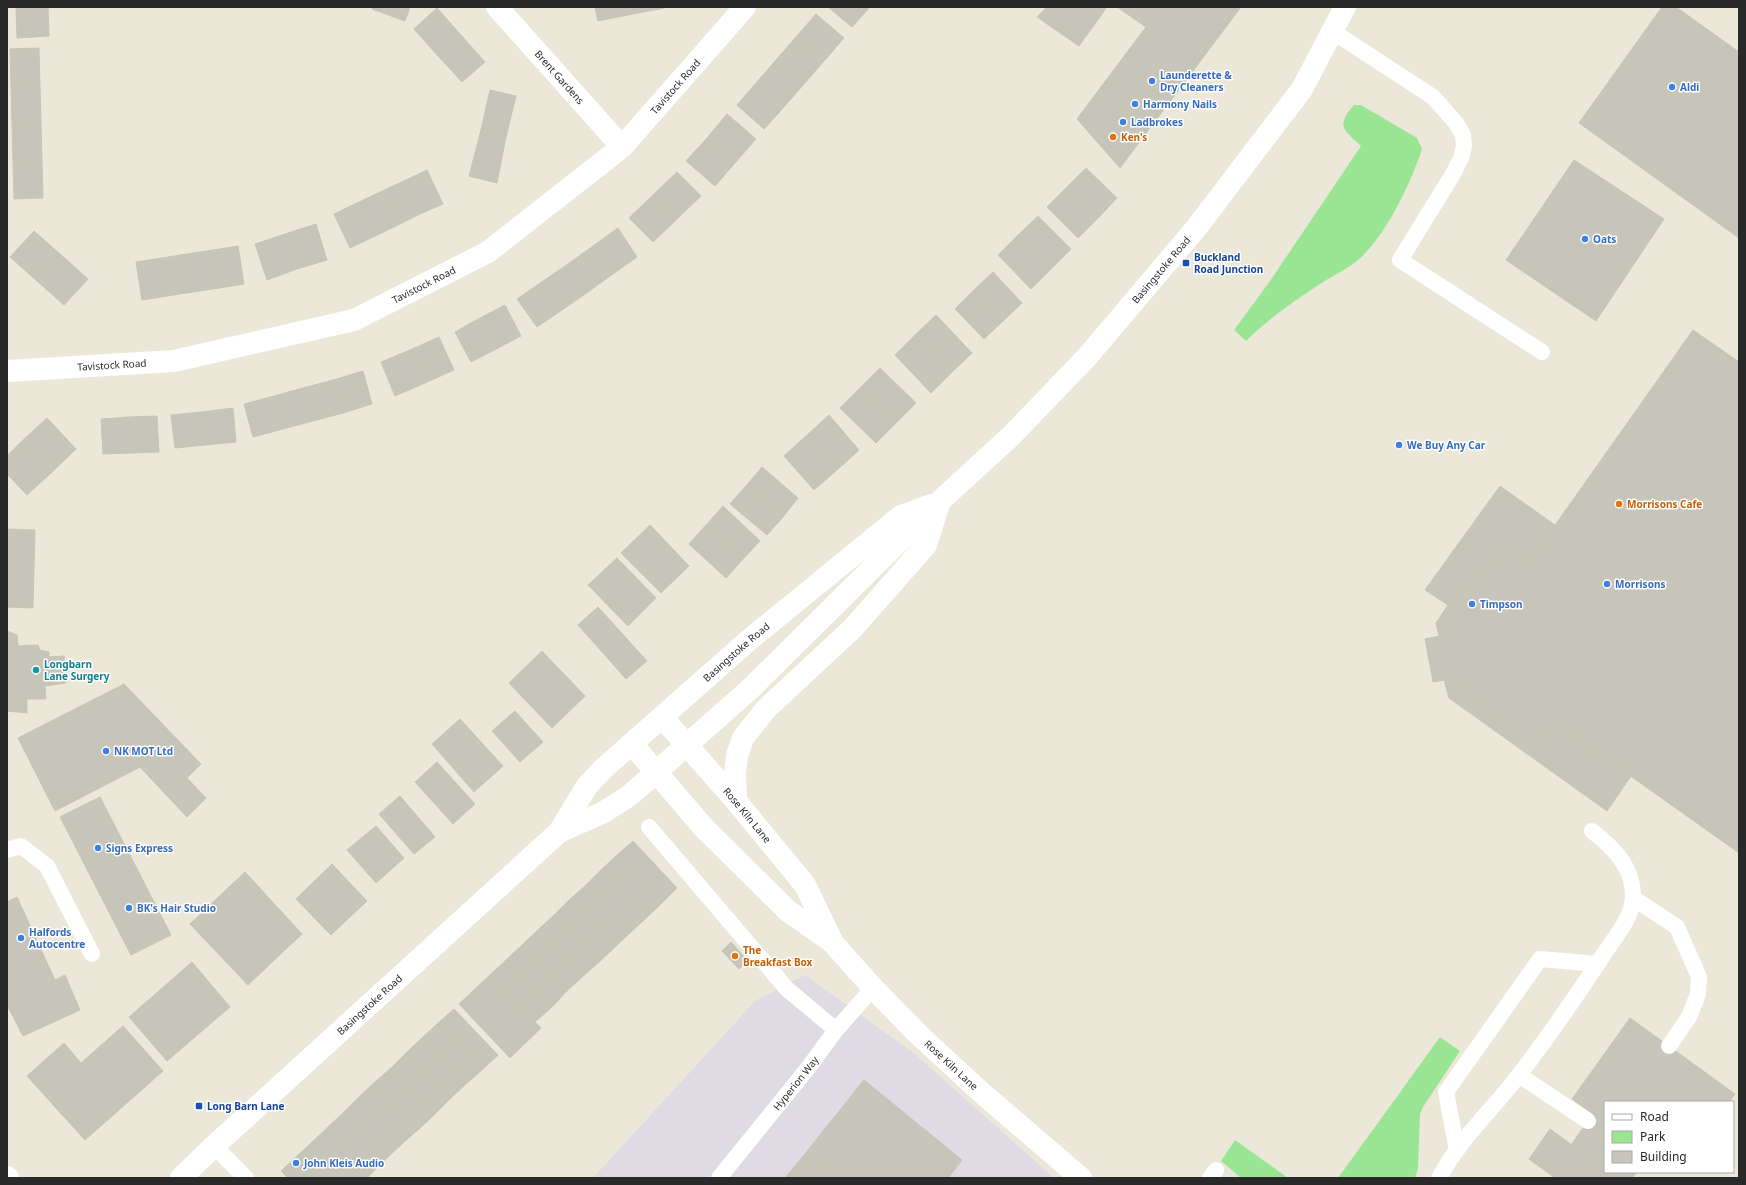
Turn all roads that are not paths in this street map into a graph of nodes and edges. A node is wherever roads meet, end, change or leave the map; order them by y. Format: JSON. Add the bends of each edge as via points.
{"nodes":[{"id":1,"x":497,"y":7,"type":"edge"},
{"id":2,"x":745,"y":7,"type":"edge"},
{"id":3,"x":1344,"y":7,"type":"edge"},
{"id":4,"x":1332,"y":31,"type":"junction"},
{"id":5,"x":622,"y":147,"type":"junction"},
{"id":6,"x":1542,"y":352,"type":"dead end"},
{"id":7,"x":7,"y":371,"type":"edge"},
{"id":8,"x":940,"y":501,"type":"junction"},
{"id":9,"x":662,"y":717,"type":"junction"},
{"id":10,"x":632,"y":744,"type":"junction"},
{"id":11,"x":687,"y":745,"type":"junction"},
{"id":12,"x":656,"y":772,"type":"junction"},
{"id":13,"x":736,"y":801,"type":"junction"},
{"id":14,"x":649,"y":827,"type":"dead end"},
{"id":15,"x":1592,"y":831,"type":"dead end"},
{"id":16,"x":559,"y":832,"type":"junction"},
{"id":17,"x":7,"y":850,"type":"edge"},
{"id":18,"x":1633,"y":898,"type":"junction"},
{"id":19,"x":832,"y":942,"type":"junction"},
{"id":20,"x":92,"y":954,"type":"dead end"},
{"id":21,"x":1597,"y":964,"type":"junction"},
{"id":22,"x":873,"y":988,"type":"junction"},
{"id":23,"x":836,"y":1030,"type":"junction"},
{"id":24,"x":1668,"y":1046,"type":"dead end"},
{"id":25,"x":1519,"y":1075,"type":"junction"},
{"id":26,"x":1588,"y":1121,"type":"dead end"},
{"id":27,"x":214,"y":1146,"type":"junction"},
{"id":28,"x":1457,"y":1150,"type":"junction"},
{"id":29,"x":182,"y":1178,"type":"edge"},
{"id":30,"x":246,"y":1178,"type":"edge"},
{"id":31,"x":719,"y":1178,"type":"edge"},
{"id":32,"x":1081,"y":1178,"type":"edge"},
{"id":33,"x":1439,"y":1178,"type":"edge"}],
"edges":[{"from":1,"to":5,"type":"street","name":"Brent Gardens"},
{"from":2,"to":5,"type":"street","name":"Tavistock Road"},
{"from":3,"to":4,"type":"street","name":"Basingstoke Road"},
{"from":4,"to":6,"type":"lane","via":[[1433,97],[1463,135],[1464,146],[1454,174],[1400,260]]},
{"from":4,"to":8,"type":"street","name":"Basingstoke Road","via":[[1302,89],[1197,227],[1087,358],[1012,435]]},
{"from":5,"to":7,"type":"street","name":"Tavistock Road","via":[[488,252],[354,320],[174,361]]},
{"from":8,"to":9,"type":"street","name":"Basingstoke Road","via":[[901,516],[744,645]]},
{"from":8,"to":11,"type":"street","name":"Basingstoke Road","via":[[749,690]]},
{"from":8,"to":13,"type":"street","via":[[926,545],[853,628],[766,709],[743,738],[737,755]]},
{"from":9,"to":10,"type":"street","name":"Basingstoke Road"},
{"from":9,"to":11,"type":"street","name":"Rose Kiln Lane"},
{"from":10,"to":12,"type":"street","name":"Rose Kiln Lane"},
{"from":10,"to":16,"type":"street","name":"Basingstoke Road","via":[[587,786]]},
{"from":11,"to":12,"type":"street","name":"Basingstoke Road"},
{"from":11,"to":13,"type":"street","name":"Rose Kiln Lane"},
{"from":12,"to":16,"type":"street","name":"Basingstoke Road","via":[[629,796],[602,813]]},
{"from":12,"to":19,"type":"street","name":"Rose Kiln Lane","via":[[704,828],[788,911]]},
{"from":13,"to":19,"type":"street","name":"Rose Kiln Lane","via":[[805,885]]},
{"from":14,"to":23,"type":"lane","via":[[787,989]]},
{"from":15,"to":18,"type":"lane","via":[[1618,853],[1630,876]]},
{"from":16,"to":27,"type":"street","name":"Basingstoke Road"},
{"from":17,"to":20,"type":"lane","via":[[21,846],[47,866]]},
{"from":18,"to":21,"type":"lane","via":[[1632,909],[1627,919]]},
{"from":18,"to":24,"type":"lane","via":[[1677,927],[1699,977],[1698,994],[1689,1017]]},
{"from":19,"to":22,"type":"street","name":"Rose Kiln Lane"},
{"from":21,"to":25,"type":"lane"},
{"from":21,"to":28,"type":"lane","via":[[1540,959],[1446,1092]]},
{"from":22,"to":23,"type":"lane","name":"Hyperion Way"},
{"from":22,"to":32,"type":"street","name":"Rose Kiln Lane","via":[[982,1093]]},
{"from":23,"to":31,"type":"lane","name":"Hyperion Way"},
{"from":25,"to":26,"type":"lane"},
{"from":25,"to":28,"type":"lane"},
{"from":27,"to":29,"type":"street","name":"Basingstoke Road"},
{"from":27,"to":30,"type":"lane"},
{"from":28,"to":33,"type":"lane"}]}
